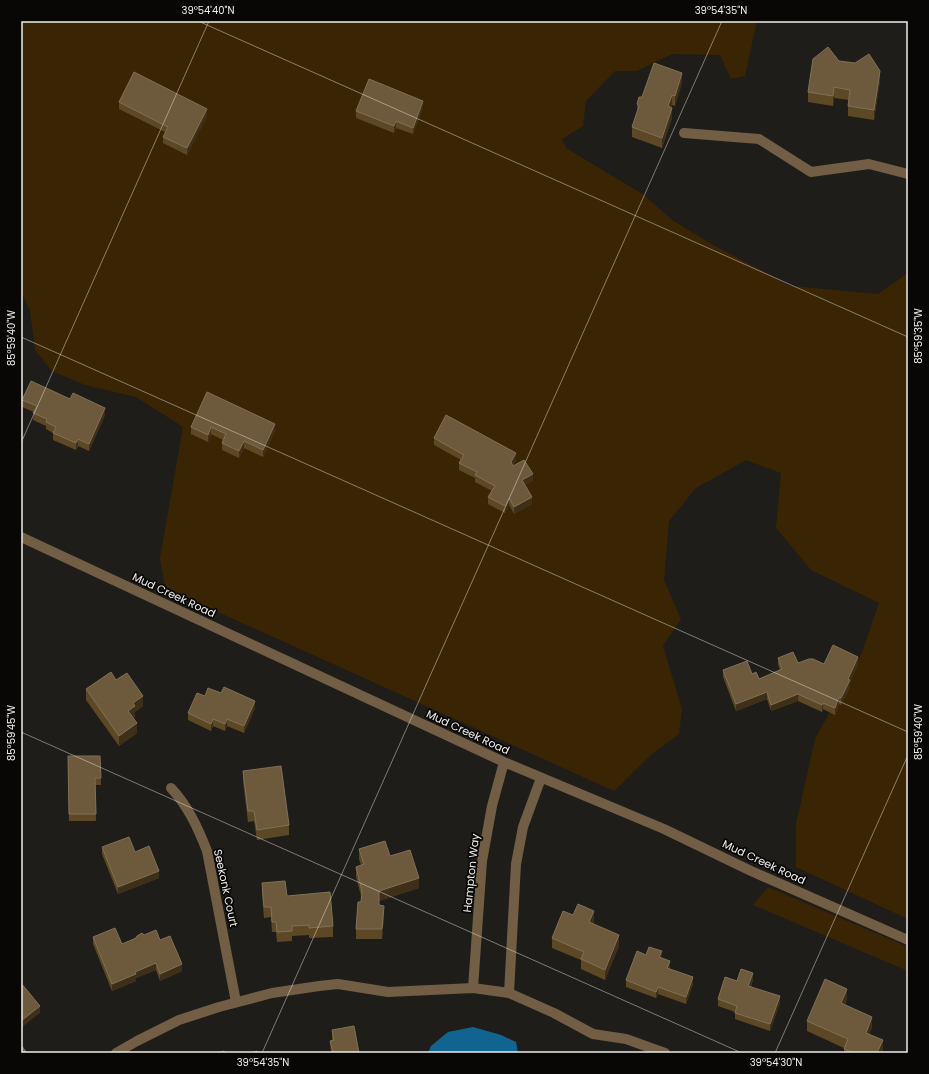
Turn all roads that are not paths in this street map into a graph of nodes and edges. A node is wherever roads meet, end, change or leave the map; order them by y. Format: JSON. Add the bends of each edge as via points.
{"nodes":[{"id":1,"x":684,"y":133,"type":"dead end"},
{"id":2,"x":908,"y":174,"type":"edge"},
{"id":3,"x":21,"y":538,"type":"edge"},
{"id":4,"x":504,"y":762,"type":"junction"},
{"id":5,"x":541,"y":778,"type":"junction"},
{"id":6,"x":171,"y":788,"type":"dead end"},
{"id":7,"x":908,"y":940,"type":"edge"},
{"id":8,"x":474,"y":988,"type":"junction"},
{"id":9,"x":509,"y":994,"type":"junction"},
{"id":10,"x":236,"y":1002,"type":"junction"},
{"id":11,"x":116,"y":1053,"type":"edge"},
{"id":12,"x":665,"y":1053,"type":"edge"}],
"edges":[{"from":1,"to":2,"type":"street","via":[[760,139],[811,172],[869,164]]},
{"from":3,"to":4,"type":"street","name":"Mud Creek Road"},
{"from":4,"to":5,"type":"street","name":"Mud Creek Road"},
{"from":4,"to":8,"type":"street","name":"Hampton Way","via":[[492,806],[482,861]]},
{"from":5,"to":7,"type":"street","name":"Mud Creek Road","via":[[664,829]]},
{"from":5,"to":9,"type":"street","via":[[524,827],[516,864]]},
{"from":6,"to":10,"type":"street","name":"Seekonk Court","via":[[183,802],[198,828],[207,851]]},
{"from":8,"to":9,"type":"street"},
{"from":8,"to":10,"type":"street","via":[[388,992],[338,984],[290,990]]},
{"from":9,"to":12,"type":"street","via":[[554,1013],[593,1034],[626,1039]]},
{"from":10,"to":11,"type":"street","via":[[179,1020]]}]}
